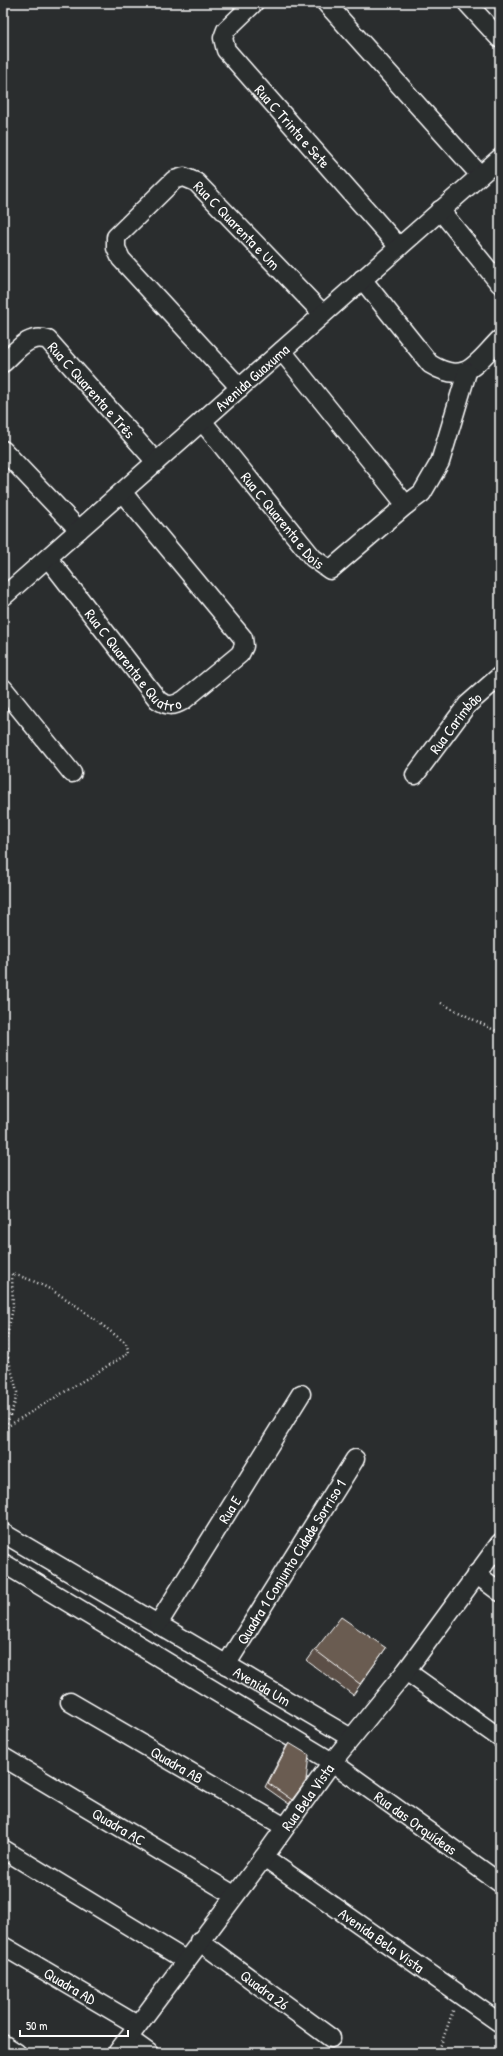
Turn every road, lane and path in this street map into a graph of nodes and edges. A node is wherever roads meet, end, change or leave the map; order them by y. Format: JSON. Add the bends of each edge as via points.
{"nodes":[{"id":1,"x":254,"y":3,"type":"edge"},
{"id":2,"x":326,"y":3,"type":"edge"},
{"id":3,"x":466,"y":3,"type":"edge"},
{"id":4,"x":500,"y":39,"type":"edge"},
{"id":5,"x":500,"y":158,"type":"edge"},
{"id":6,"x":480,"y":175,"type":"junction"},
{"id":7,"x":440,"y":210,"type":"junction"},
{"id":8,"x":399,"y":247,"type":"junction"},
{"id":9,"x":362,"y":279,"type":"junction"},
{"id":10,"x":500,"y":284,"type":"edge"},
{"id":11,"x":323,"y":314,"type":"junction"},
{"id":12,"x":500,"y":339,"type":"edge"},
{"id":13,"x":282,"y":350,"type":"junction"},
{"id":14,"x":3,"y":363,"type":"edge"},
{"id":15,"x":467,"y":372,"type":"junction"},
{"id":16,"x":240,"y":388,"type":"junction"},
{"id":17,"x":202,"y":421,"type":"junction"},
{"id":18,"x":3,"y":450,"type":"edge"},
{"id":19,"x":156,"y":462,"type":"junction"},
{"id":20,"x":122,"y":492,"type":"junction"},
{"id":21,"x":406,"y":505,"type":"junction"},
{"id":22,"x":79,"y":530,"type":"junction"},
{"id":23,"x":48,"y":558,"type":"junction"},
{"id":24,"x":3,"y":597,"type":"edge"},
{"id":25,"x":500,"y":676,"type":"edge"},
{"id":26,"x":3,"y":688,"type":"edge"},
{"id":27,"x":72,"y":773,"type":"dead end"},
{"id":28,"x":415,"y":775,"type":"dead end"},
{"id":29,"x":441,"y":1003,"type":"dead end"},
{"id":30,"x":500,"y":1033,"type":"edge"},
{"id":31,"x":301,"y":1394,"type":"dead end"},
{"id":32,"x":6,"y":1426,"type":"junction"},
{"id":33,"x":3,"y":1429,"type":"edge"},
{"id":34,"x":355,"y":1459,"type":"dead end"},
{"id":35,"x":3,"y":1533,"type":"edge"},
{"id":36,"x":500,"y":1542,"type":"edge"},
{"id":37,"x":3,"y":1563,"type":"edge"},
{"id":38,"x":476,"y":1574,"type":"junction"},
{"id":39,"x":500,"y":1592,"type":"edge"},
{"id":40,"x":158,"y":1624,"type":"junction"},
{"id":41,"x":173,"y":1633,"type":"junction"},
{"id":42,"x":158,"y":1658,"type":"junction"},
{"id":43,"x":226,"y":1665,"type":"junction"},
{"id":44,"x":406,"y":1671,"type":"junction"},
{"id":45,"x":70,"y":1702,"type":"dead end"},
{"id":46,"x":351,"y":1738,"type":"junction"},
{"id":47,"x":500,"y":1738,"type":"edge"},
{"id":48,"x":307,"y":1747,"type":"junction"},
{"id":49,"x":3,"y":1757,"type":"edge"},
{"id":50,"x":332,"y":1762,"type":"junction"},
{"id":51,"x":319,"y":1780,"type":"junction"},
{"id":52,"x":285,"y":1827,"type":"junction"},
{"id":53,"x":3,"y":1849,"type":"edge"},
{"id":54,"x":264,"y":1857,"type":"junction"},
{"id":55,"x":500,"y":1883,"type":"edge"},
{"id":56,"x":234,"y":1895,"type":"junction"},
{"id":57,"x":199,"y":1941,"type":"junction"},
{"id":58,"x":3,"y":1946,"type":"edge"},
{"id":59,"x":185,"y":1960,"type":"junction"},
{"id":60,"x":459,"y":1995,"type":"junction"},
{"id":61,"x":500,"y":2024,"type":"edge"},
{"id":62,"x":132,"y":2031,"type":"junction"},
{"id":63,"x":331,"y":2038,"type":"dead end"},
{"id":64,"x":3,"y":2044,"type":"edge"},
{"id":65,"x":17,"y":2053,"type":"edge"},
{"id":66,"x":117,"y":2053,"type":"edge"},
{"id":67,"x":149,"y":2053,"type":"edge"},
{"id":68,"x":438,"y":2053,"type":"edge"}],
"edges":[{"from":1,"to":8,"type":"street","name":"Rua C Trinta e Sete","via":[[226,30],[223,38],[226,50]]},
{"from":2,"to":6,"type":"street"},
{"from":3,"to":4,"type":"street"},
{"from":5,"to":6,"type":"street","name":"Avenida Guaxuma"},
{"from":6,"to":7,"type":"street","name":"Avenida Guaxuma"},
{"from":7,"to":8,"type":"street","name":"Avenida Guaxuma"},
{"from":7,"to":10,"type":"street"},
{"from":8,"to":9,"type":"street","name":"Avenida Guaxuma"},
{"from":9,"to":11,"type":"street","name":"Avenida Guaxuma"},
{"from":9,"to":15,"type":"street","via":[[430,364],[443,372]]},
{"from":11,"to":13,"type":"street","name":"Avenida Guaxuma"},
{"from":11,"to":16,"type":"street","name":"Rua C Quarenta e Um","via":[[196,182],[184,177],[174,180],[116,237],[116,248],[121,259]]},
{"from":12,"to":15,"type":"street"},
{"from":13,"to":16,"type":"street","name":"Avenida Guaxuma"},
{"from":13,"to":21,"type":"street"},
{"from":14,"to":19,"type":"street","name":"Rua C Quarenta e Três","via":[[31,338],[48,340]]},
{"from":15,"to":21,"type":"street","via":[[440,462],[422,493]]},
{"from":16,"to":17,"type":"street","name":"Avenida Guaxuma"},
{"from":17,"to":19,"type":"street","name":"Avenida Guaxuma"},
{"from":17,"to":21,"type":"street","name":"Rua C Quarenta e Dois","via":[[313,558],[330,570]]},
{"from":18,"to":22,"type":"street"},
{"from":19,"to":20,"type":"street","name":"Avenida Guaxuma"},
{"from":20,"to":22,"type":"street","name":"Avenida Guaxuma"},
{"from":20,"to":23,"type":"street","name":"Rua C Quarenta e Quatro","via":[[243,638],[244,646],[240,654],[184,700],[174,706],[165,705],[158,700]]},
{"from":22,"to":23,"type":"street","name":"Avenida Guaxuma"},
{"from":23,"to":24,"type":"street","name":"Avenida Guaxuma"},
{"from":25,"to":28,"type":"street","name":"Rua Carimbão","via":[[467,705]]},
{"from":26,"to":27,"type":"street"},
{"from":29,"to":30,"type":"path"},
{"from":31,"to":40,"type":"street","name":"Rua E"},
{"from":32,"to":32,"type":"path","via":[[16,1402],[17,1392],[5,1345],[13,1308],[12,1274],[31,1279],[60,1294],[126,1343],[129,1353]]},
{"from":32,"to":33,"type":"path"},
{"from":34,"to":43,"type":"street","name":"Quadra 1 Conjunto Cidade Sorriso 1"},
{"from":35,"to":40,"type":"street","name":"Avenida Um"},
{"from":36,"to":38,"type":"street","name":"Rua Bela Vista"},
{"from":37,"to":42,"type":"street","name":"Avenida Um"},
{"from":38,"to":39,"type":"street"},
{"from":38,"to":44,"type":"street","name":"Rua Bela Vista"},
{"from":40,"to":41,"type":"street","name":"Avenida Um"},
{"from":41,"to":42,"type":"street"},
{"from":41,"to":43,"type":"street","name":"Avenida Um"},
{"from":42,"to":48,"type":"street","name":"Avenida Um"},
{"from":43,"to":46,"type":"street","name":"Avenida Um"},
{"from":44,"to":46,"type":"street","name":"Rua Bela Vista"},
{"from":44,"to":47,"type":"street"},
{"from":45,"to":52,"type":"street","name":"Quadra AB"},
{"from":46,"to":50,"type":"street","name":"Rua Bela Vista"},
{"from":48,"to":50,"type":"street","name":"Avenida Um"},
{"from":48,"to":51,"type":"street","via":[[313,1757]]},
{"from":49,"to":56,"type":"street","name":"Quadra AC"},
{"from":50,"to":51,"type":"street","name":"Rua Bela Vista"},
{"from":50,"to":55,"type":"street","name":"Rua das Orquídeas"},
{"from":51,"to":52,"type":"street","name":"Rua Bela Vista"},
{"from":52,"to":54,"type":"street","name":"Rua Bela Vista"},
{"from":53,"to":59,"type":"street"},
{"from":54,"to":56,"type":"street","name":"Rua Bela Vista"},
{"from":54,"to":60,"type":"street","name":"Avenida Bela Vista"},
{"from":56,"to":57,"type":"street","name":"Rua Bela Vista"},
{"from":57,"to":59,"type":"street","name":"Rua Bela Vista"},
{"from":57,"to":63,"type":"street","name":"Quadra 26"},
{"from":58,"to":62,"type":"street","name":"Quadra AD"},
{"from":59,"to":62,"type":"street","name":"Rua Bela Vista"},
{"from":60,"to":61,"type":"street","name":"Avenida Bela Vista"},
{"from":60,"to":68,"type":"path"},
{"from":62,"to":66,"type":"street","name":"Rua Bela Vista"},
{"from":62,"to":67,"type":"street","name":"Quadra AD"},
{"from":64,"to":65,"type":"street"}]}
